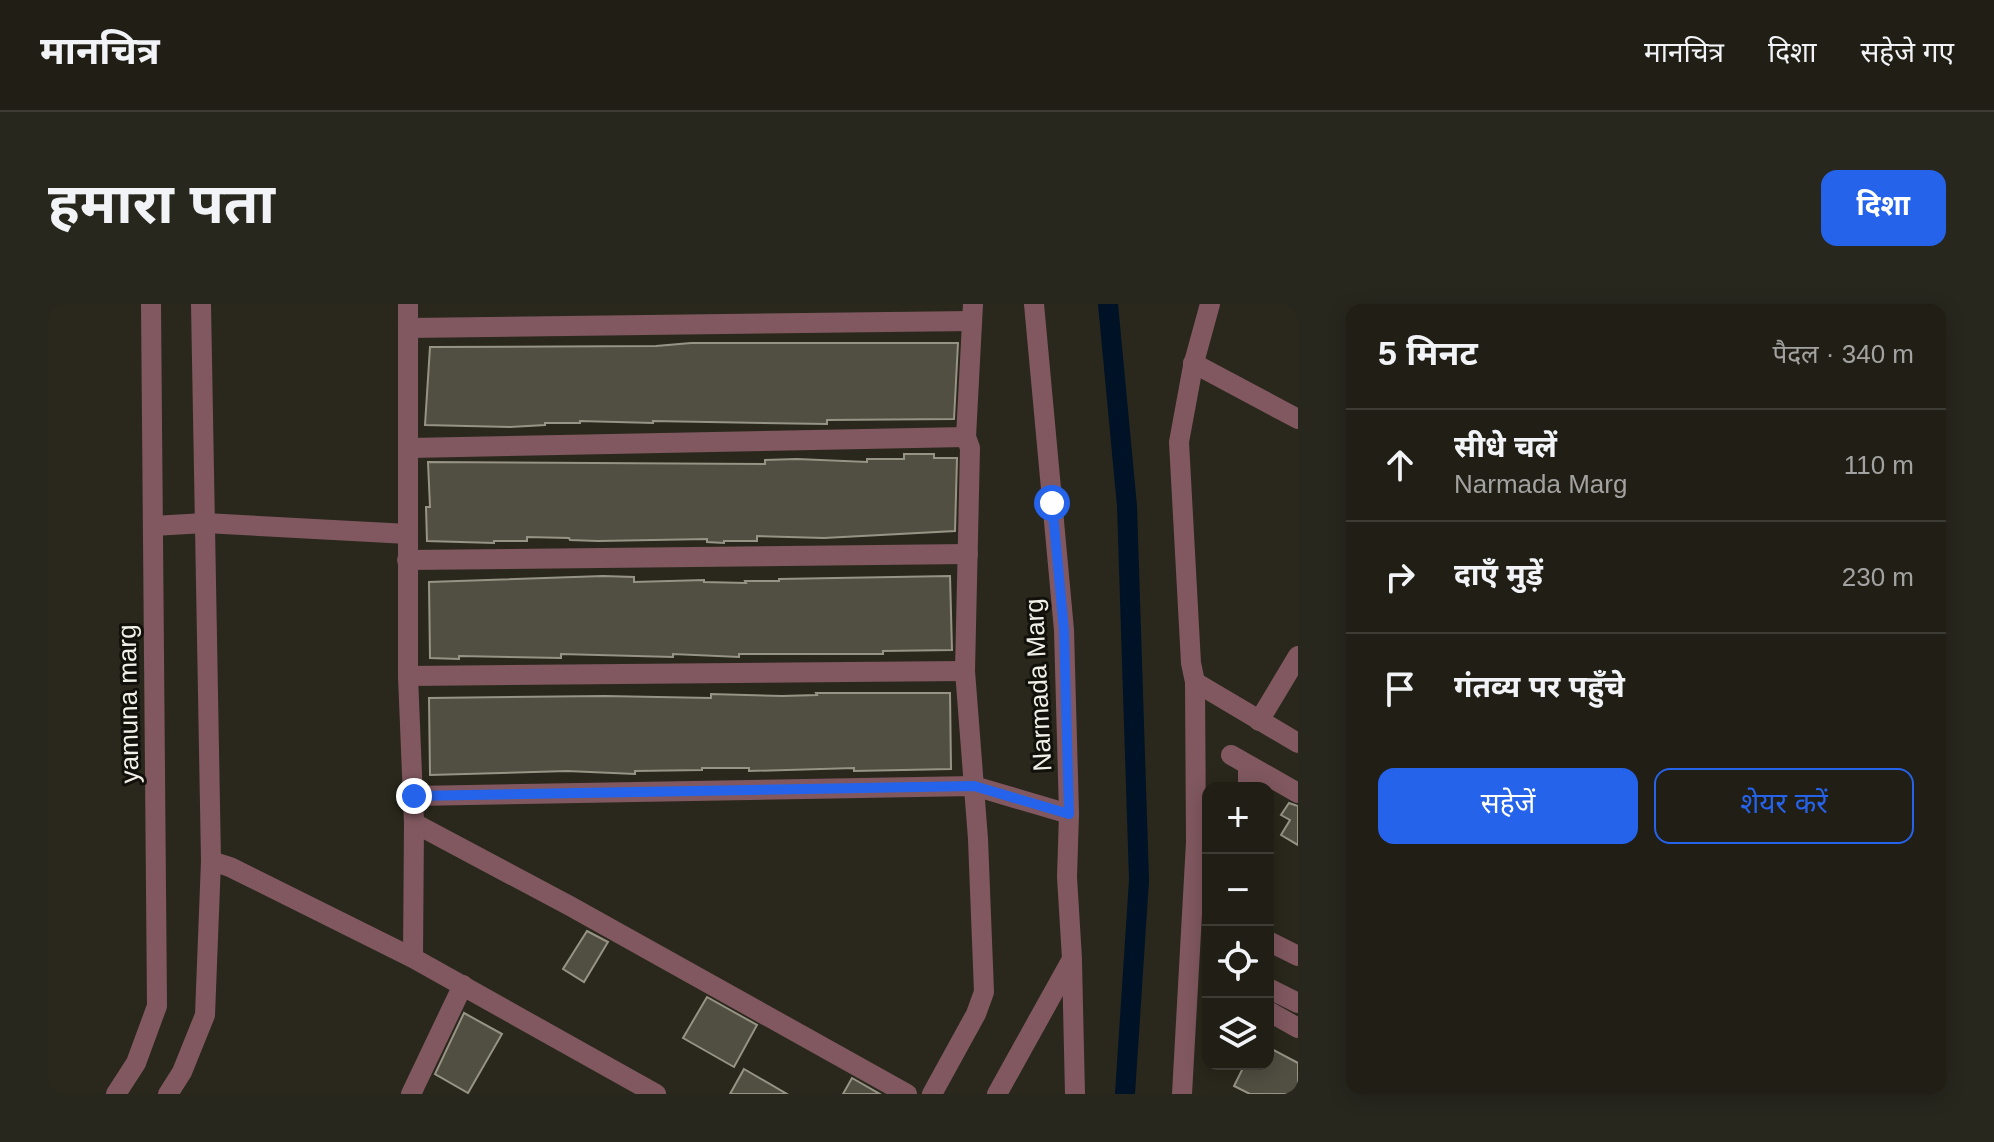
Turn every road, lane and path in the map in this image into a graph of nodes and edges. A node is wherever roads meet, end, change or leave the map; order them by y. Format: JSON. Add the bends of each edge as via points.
{"nodes":[{"id":1,"x":151,"y":304,"type":"edge"},
{"id":2,"x":201,"y":304,"type":"edge"},
{"id":3,"x":408,"y":304,"type":"edge"},
{"id":4,"x":1034,"y":304,"type":"edge"},
{"id":5,"x":1210,"y":304,"type":"edge"},
{"id":6,"x":972,"y":312,"type":"edge"},
{"id":7,"x":638,"y":314,"type":"edge"},
{"id":8,"x":734,"y":314,"type":"edge"},
{"id":9,"x":408,"y":328,"type":"junction"},
{"id":10,"x":1193,"y":363,"type":"junction"},
{"id":11,"x":1298,"y":419,"type":"edge"},
{"id":12,"x":966,"y":437,"type":"junction"},
{"id":13,"x":410,"y":448,"type":"junction"},
{"id":14,"x":205,"y":523,"type":"junction"},
{"id":15,"x":153,"y":526,"type":"junction"},
{"id":16,"x":408,"y":534,"type":"junction"},
{"id":17,"x":968,"y":554,"type":"junction"},
{"id":18,"x":407,"y":560,"type":"junction"},
{"id":19,"x":1298,"y":656,"type":"edge"},
{"id":20,"x":965,"y":671,"type":"junction"},
{"id":21,"x":408,"y":676,"type":"junction"},
{"id":22,"x":1195,"y":682,"type":"junction"},
{"id":23,"x":1259,"y":721,"type":"junction"},
{"id":24,"x":1298,"y":743,"type":"edge"},
{"id":25,"x":1246,"y":782,"type":"edge"},
{"id":26,"x":974,"y":786,"type":"junction"},
{"id":27,"x":1298,"y":793,"type":"edge"},
{"id":28,"x":414,"y":796,"type":"junction"},
{"id":29,"x":1069,"y":814,"type":"junction"},
{"id":30,"x":414,"y":823,"type":"junction"},
{"id":31,"x":211,"y":861,"type":"junction"},
{"id":32,"x":1200,"y":908,"type":"edge"},
{"id":33,"x":1274,"y":944,"type":"edge"},
{"id":34,"x":1199,"y":953,"type":"edge"},
{"id":35,"x":1298,"y":956,"type":"edge"},
{"id":36,"x":413,"y":958,"type":"junction"},
{"id":37,"x":1072,"y":959,"type":"junction"},
{"id":38,"x":1199,"y":979,"type":"edge"},
{"id":39,"x":463,"y":985,"type":"junction"},
{"id":40,"x":1274,"y":991,"type":"edge"},
{"id":41,"x":1298,"y":1003,"type":"edge"},
{"id":42,"x":1274,"y":1014,"type":"edge"},
{"id":43,"x":1298,"y":1028,"type":"edge"},
{"id":44,"x":116,"y":1094,"type":"edge"},
{"id":45,"x":168,"y":1094,"type":"edge"},
{"id":46,"x":411,"y":1094,"type":"edge"},
{"id":47,"x":656,"y":1094,"type":"edge"},
{"id":48,"x":907,"y":1094,"type":"edge"},
{"id":49,"x":932,"y":1094,"type":"edge"},
{"id":50,"x":997,"y":1094,"type":"edge"},
{"id":51,"x":1075,"y":1094,"type":"edge"},
{"id":52,"x":1182,"y":1094,"type":"edge"}],
"edges":[{"from":1,"to":15,"type":"street","name":"yamuna marg"},
{"from":2,"to":14,"type":"street"},
{"from":3,"to":9,"type":"street"},
{"from":4,"to":29,"type":"street","name":"Narmada Marg","via":[[1064,630]]},
{"from":5,"to":10,"type":"street"},
{"from":6,"to":8,"type":"street"},
{"from":6,"to":12,"type":"street"},
{"from":7,"to":8,"type":"street"},
{"from":7,"to":9,"type":"street"},
{"from":9,"to":13,"type":"street"},
{"from":10,"to":11,"type":"street"},
{"from":10,"to":22,"type":"street","via":[[1179,442]]},
{"from":12,"to":13,"type":"street"},
{"from":12,"to":17,"type":"street"},
{"from":13,"to":16,"type":"street"},
{"from":14,"to":15,"type":"street"},
{"from":14,"to":16,"type":"street"},
{"from":14,"to":31,"type":"street"},
{"from":15,"to":44,"type":"street","name":"yamuna marg","via":[[157,1006],[136,1063]]},
{"from":16,"to":18,"type":"street"},
{"from":17,"to":18,"type":"street"},
{"from":17,"to":20,"type":"street"},
{"from":18,"to":21,"type":"street"},
{"from":19,"to":23,"type":"street"},
{"from":20,"to":21,"type":"street"},
{"from":20,"to":26,"type":"street"},
{"from":21,"to":28,"type":"street"},
{"from":22,"to":23,"type":"street"},
{"from":22,"to":32,"type":"street"},
{"from":23,"to":24,"type":"street"},
{"from":25,"to":27,"type":"street","via":[[1240,760]]},
{"from":26,"to":28,"type":"street"},
{"from":26,"to":29,"type":"street"},
{"from":26,"to":49,"type":"street","via":[[984,992]]},
{"from":28,"to":30,"type":"street"},
{"from":29,"to":37,"type":"street","name":"Narmada Marg"},
{"from":30,"to":36,"type":"street"},
{"from":30,"to":48,"type":"street"},
{"from":31,"to":36,"type":"street"},
{"from":31,"to":45,"type":"street","via":[[205,1015]]},
{"from":32,"to":34,"type":"street"},
{"from":33,"to":35,"type":"street"},
{"from":34,"to":38,"type":"street"},
{"from":36,"to":39,"type":"street"},
{"from":37,"to":50,"type":"street"},
{"from":37,"to":51,"type":"street","name":"Narmada Marg"},
{"from":38,"to":52,"type":"street"},
{"from":39,"to":46,"type":"street"},
{"from":39,"to":47,"type":"street"},
{"from":40,"to":41,"type":"street"},
{"from":42,"to":43,"type":"street"}]}
